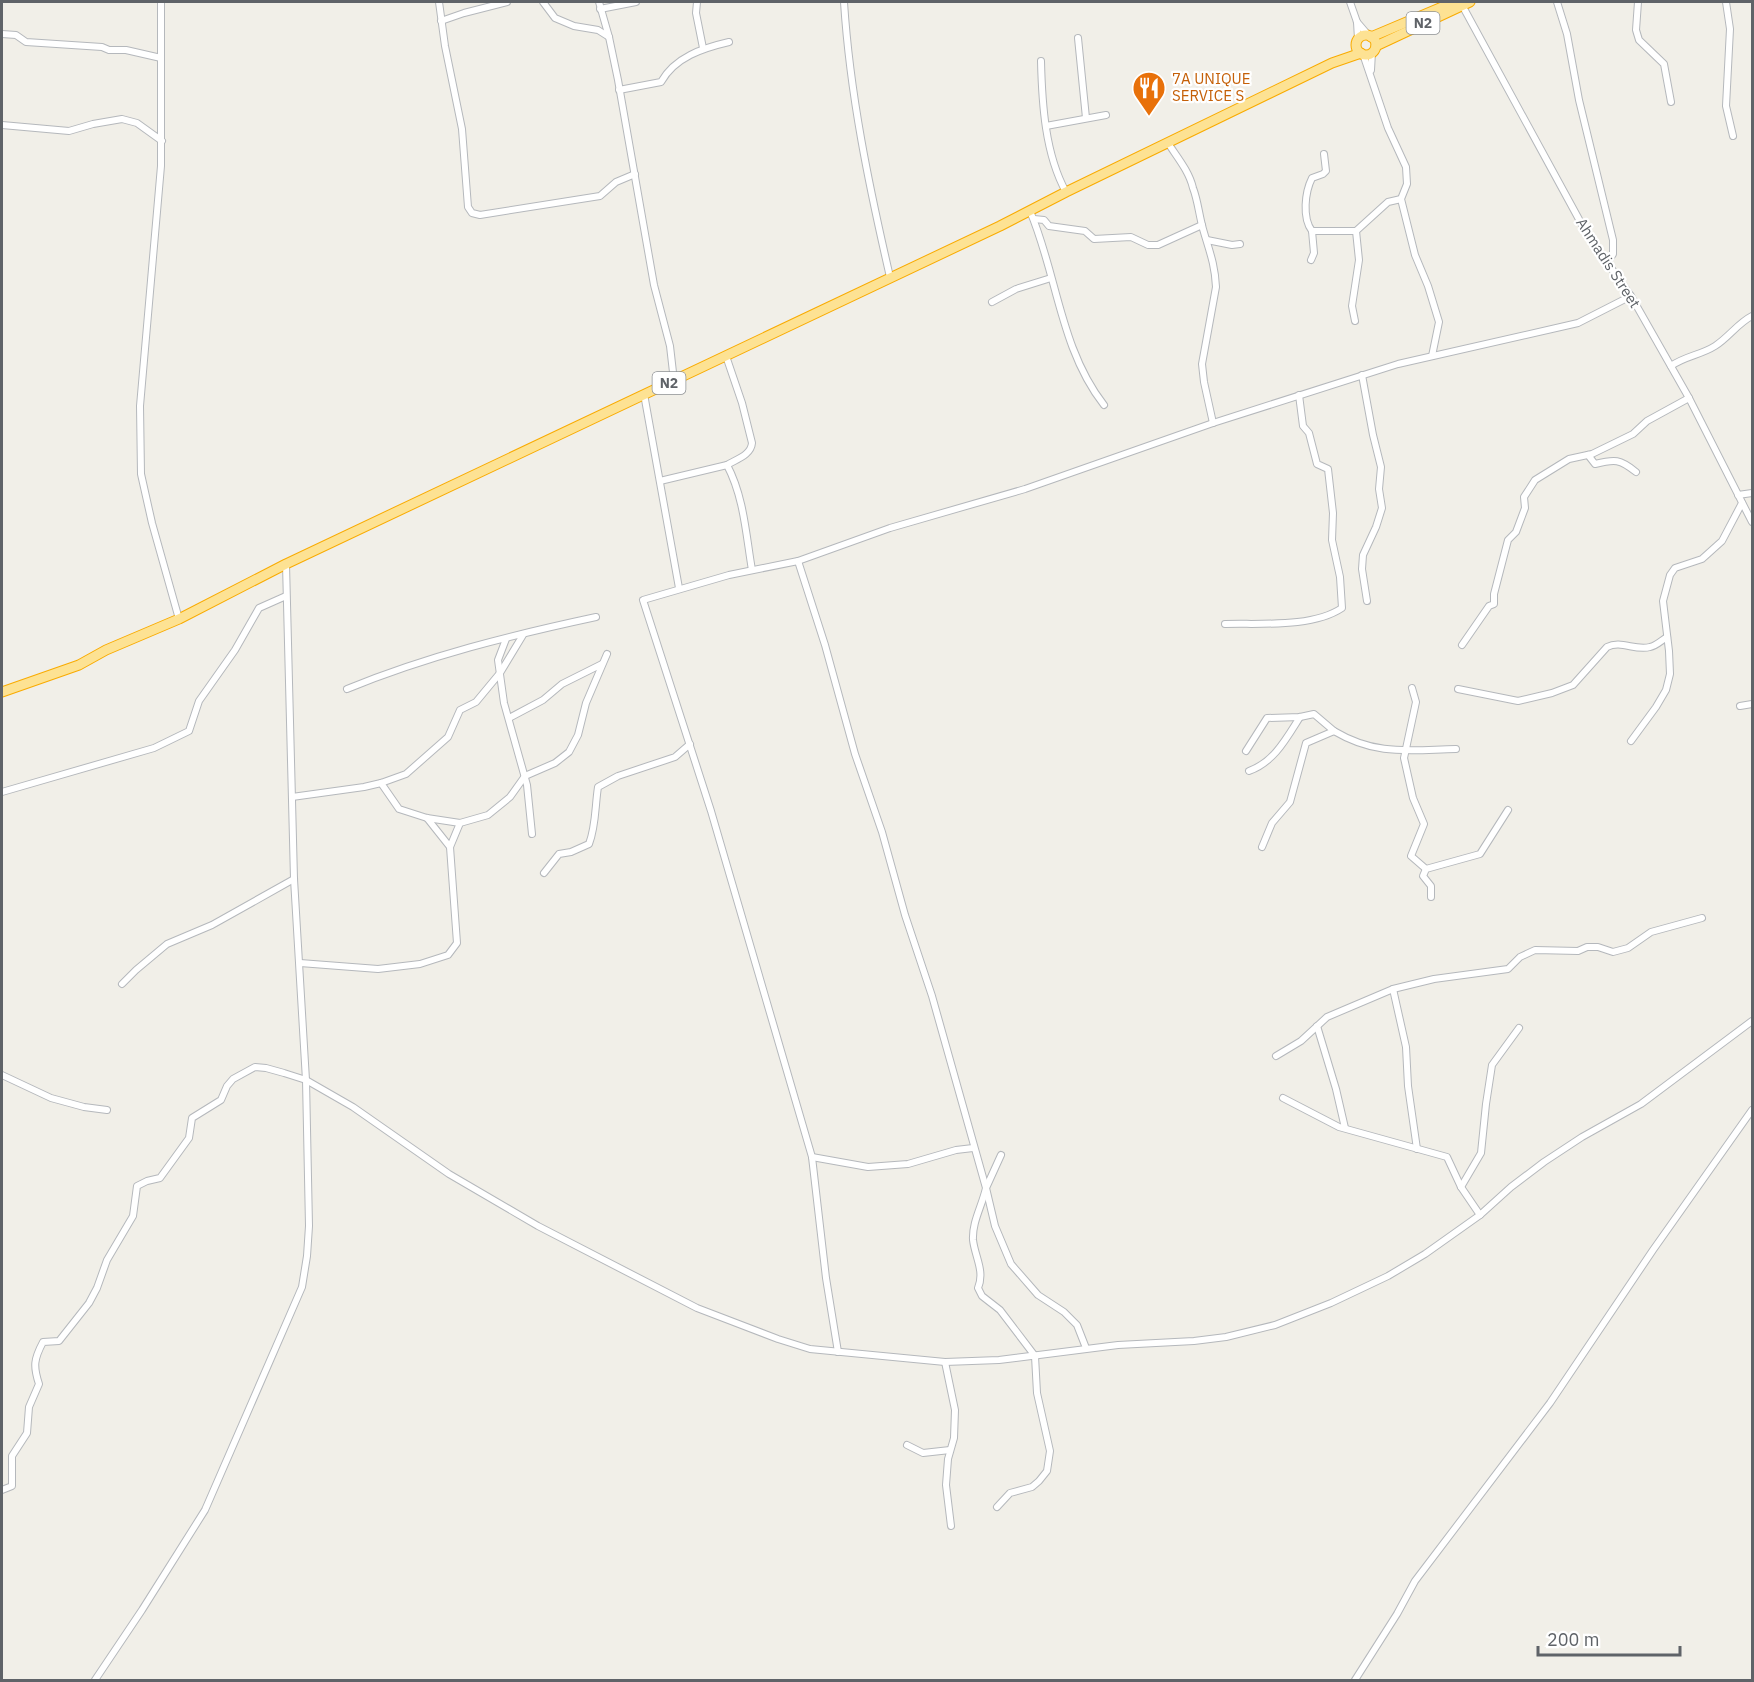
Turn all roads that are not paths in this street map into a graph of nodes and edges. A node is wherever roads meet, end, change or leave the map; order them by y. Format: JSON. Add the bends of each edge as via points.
{"nodes":[{"id":1,"x":161,"y":2,"type":"edge"},
{"id":2,"x":439,"y":2,"type":"edge"},
{"id":3,"x":507,"y":2,"type":"edge"},
{"id":4,"x":543,"y":2,"type":"edge"},
{"id":5,"x":599,"y":2,"type":"edge"},
{"id":6,"x":636,"y":2,"type":"edge"},
{"id":7,"x":697,"y":2,"type":"edge"},
{"id":8,"x":844,"y":2,"type":"edge"},
{"id":9,"x":1350,"y":2,"type":"edge"},
{"id":10,"x":1557,"y":2,"type":"edge"},
{"id":11,"x":1638,"y":2,"type":"edge"},
{"id":12,"x":1726,"y":2,"type":"edge"},
{"id":13,"x":1462,"y":3,"type":"edge"},
{"id":14,"x":600,"y":9,"type":"junction"},
{"id":15,"x":441,"y":21,"type":"junction"},
{"id":16,"x":1357,"y":22,"type":"junction"},
{"id":17,"x":2,"y":34,"type":"edge"},
{"id":18,"x":609,"y":37,"type":"junction"},
{"id":19,"x":1078,"y":38,"type":"dead end"},
{"id":20,"x":729,"y":42,"type":"dead end"},
{"id":21,"x":1366,"y":45,"type":"junction"},
{"id":22,"x":703,"y":48,"type":"junction"},
{"id":23,"x":161,"y":58,"type":"junction"},
{"id":24,"x":1041,"y":61,"type":"dead end"},
{"id":25,"x":620,"y":90,"type":"junction"},
{"id":26,"x":1671,"y":102,"type":"dead end"},
{"id":27,"x":1106,"y":115,"type":"dead end"},
{"id":28,"x":1086,"y":118,"type":"junction"},
{"id":29,"x":2,"y":125,"type":"edge"},
{"id":30,"x":1046,"y":126,"type":"junction"},
{"id":31,"x":1733,"y":136,"type":"dead end"},
{"id":32,"x":162,"y":141,"type":"junction"},
{"id":33,"x":1168,"y":143,"type":"junction"},
{"id":34,"x":1324,"y":154,"type":"dead end"},
{"id":35,"x":635,"y":174,"type":"junction"},
{"id":36,"x":1066,"y":192,"type":"junction"},
{"id":37,"x":1401,"y":199,"type":"junction"},
{"id":38,"x":1032,"y":215,"type":"junction"},
{"id":39,"x":1202,"y":225,"type":"junction"},
{"id":40,"x":1312,"y":231,"type":"junction"},
{"id":41,"x":1356,"y":231,"type":"junction"},
{"id":42,"x":1207,"y":240,"type":"junction"},
{"id":43,"x":1240,"y":244,"type":"dead end"},
{"id":44,"x":1311,"y":260,"type":"dead end"},
{"id":45,"x":1607,"y":262,"type":"junction"},
{"id":46,"x":890,"y":278,"type":"junction"},
{"id":47,"x":1051,"y":278,"type":"junction"},
{"id":48,"x":1631,"y":296,"type":"junction"},
{"id":49,"x":992,"y":302,"type":"dead end"},
{"id":50,"x":1752,"y":316,"type":"edge"},
{"id":51,"x":1355,"y":321,"type":"dead end"},
{"id":52,"x":726,"y":356,"type":"junction"},
{"id":53,"x":1432,"y":356,"type":"junction"},
{"id":54,"x":1671,"y":366,"type":"junction"},
{"id":55,"x":1362,"y":375,"type":"junction"},
{"id":56,"x":674,"y":381,"type":"junction"},
{"id":57,"x":644,"y":394,"type":"junction"},
{"id":58,"x":1299,"y":395,"type":"junction"},
{"id":59,"x":1689,"y":398,"type":"junction"},
{"id":60,"x":1104,"y":405,"type":"dead end"},
{"id":61,"x":1213,"y":423,"type":"junction"},
{"id":62,"x":1588,"y":455,"type":"junction"},
{"id":63,"x":727,"y":465,"type":"junction"},
{"id":64,"x":1636,"y":472,"type":"dead end"},
{"id":65,"x":660,"y":481,"type":"junction"},
{"id":66,"x":1752,"y":493,"type":"edge"},
{"id":67,"x":1738,"y":495,"type":"junction"},
{"id":68,"x":1742,"y":503,"type":"junction"},
{"id":69,"x":1752,"y":522,"type":"edge"},
{"id":70,"x":798,"y":561,"type":"junction"},
{"id":71,"x":286,"y":564,"type":"junction"},
{"id":72,"x":752,"y":570,"type":"junction"},
{"id":73,"x":679,"y":588,"type":"junction"},
{"id":74,"x":286,"y":596,"type":"junction"},
{"id":75,"x":1367,"y":601,"type":"dead end"},
{"id":76,"x":596,"y":617,"type":"dead end"},
{"id":77,"x":179,"y":619,"type":"junction"},
{"id":78,"x":1225,"y":624,"type":"dead end"},
{"id":79,"x":523,"y":635,"type":"junction"},
{"id":80,"x":1667,"y":637,"type":"junction"},
{"id":81,"x":506,"y":639,"type":"junction"},
{"id":82,"x":1462,"y":645,"type":"dead end"},
{"id":83,"x":607,"y":654,"type":"dead end"},
{"id":84,"x":603,"y":663,"type":"junction"},
{"id":85,"x":500,"y":673,"type":"junction"},
{"id":86,"x":1412,"y":688,"type":"dead end"},
{"id":87,"x":347,"y":689,"type":"dead end"},
{"id":88,"x":1458,"y":689,"type":"dead end"},
{"id":89,"x":2,"y":693,"type":"edge"},
{"id":90,"x":1752,"y":704,"type":"edge"},
{"id":91,"x":1740,"y":706,"type":"dead end"},
{"id":92,"x":1300,"y":717,"type":"junction"},
{"id":93,"x":508,"y":718,"type":"junction"},
{"id":94,"x":1334,"y":731,"type":"junction"},
{"id":95,"x":1631,"y":741,"type":"dead end"},
{"id":96,"x":690,"y":744,"type":"junction"},
{"id":97,"x":1456,"y":749,"type":"dead end"},
{"id":98,"x":1406,"y":750,"type":"junction"},
{"id":99,"x":1246,"y":751,"type":"dead end"},
{"id":100,"x":1249,"y":771,"type":"dead end"},
{"id":101,"x":525,"y":776,"type":"junction"},
{"id":102,"x":381,"y":783,"type":"junction"},
{"id":103,"x":2,"y":792,"type":"edge"},
{"id":104,"x":292,"y":797,"type":"junction"},
{"id":105,"x":1508,"y":810,"type":"dead end"},
{"id":106,"x":427,"y":818,"type":"junction"},
{"id":107,"x":460,"y":823,"type":"junction"},
{"id":108,"x":532,"y":834,"type":"dead end"},
{"id":109,"x":450,"y":847,"type":"junction"},
{"id":110,"x":1262,"y":847,"type":"dead end"},
{"id":111,"x":1426,"y":869,"type":"junction"},
{"id":112,"x":544,"y":873,"type":"dead end"},
{"id":113,"x":294,"y":879,"type":"junction"},
{"id":114,"x":1431,"y":897,"type":"dead end"},
{"id":115,"x":1702,"y":918,"type":"dead end"},
{"id":116,"x":300,"y":963,"type":"junction"},
{"id":117,"x":122,"y":984,"type":"dead end"},
{"id":118,"x":1393,"y":989,"type":"junction"},
{"id":119,"x":1752,"y":1021,"type":"edge"},
{"id":120,"x":1317,"y":1026,"type":"junction"},
{"id":121,"x":1519,"y":1028,"type":"dead end"},
{"id":122,"x":1276,"y":1056,"type":"dead end"},
{"id":123,"x":2,"y":1075,"type":"edge"},
{"id":124,"x":306,"y":1080,"type":"junction"},
{"id":125,"x":1283,"y":1098,"type":"dead end"},
{"id":126,"x":107,"y":1110,"type":"dead end"},
{"id":127,"x":1752,"y":1110,"type":"edge"},
{"id":128,"x":1345,"y":1128,"type":"junction"},
{"id":129,"x":974,"y":1148,"type":"junction"},
{"id":130,"x":1417,"y":1149,"type":"junction"},
{"id":131,"x":1001,"y":1155,"type":"dead end"},
{"id":132,"x":812,"y":1157,"type":"junction"},
{"id":133,"x":1461,"y":1187,"type":"junction"},
{"id":134,"x":986,"y":1188,"type":"junction"},
{"id":135,"x":1480,"y":1215,"type":"junction"},
{"id":136,"x":1086,"y":1348,"type":"junction"},
{"id":137,"x":838,"y":1352,"type":"junction"},
{"id":138,"x":1035,"y":1356,"type":"junction"},
{"id":139,"x":945,"y":1362,"type":"junction"},
{"id":140,"x":907,"y":1444,"type":"dead end"},
{"id":141,"x":950,"y":1450,"type":"junction"},
{"id":142,"x":2,"y":1490,"type":"edge"},
{"id":143,"x":997,"y":1507,"type":"dead end"},
{"id":144,"x":951,"y":1526,"type":"dead end"},
{"id":145,"x":95,"y":1680,"type":"edge"},
{"id":146,"x":1354,"y":1680,"type":"edge"}],
"edges":[{"from":1,"to":23,"type":"street"},
{"from":2,"to":15,"type":"street"},
{"from":3,"to":15,"type":"street"},
{"from":4,"to":18,"type":"street","via":[[555,18]]},
{"from":5,"to":14,"type":"street"},
{"from":6,"to":14,"type":"street"},
{"from":7,"to":22,"type":"street"},
{"from":8,"to":46,"type":"street","via":[[857,119]]},
{"from":9,"to":16,"type":"street"},
{"from":10,"to":45,"type":"street","via":[[1613,240],[1613,254]]},
{"from":11,"to":26,"type":"street","via":[[1639,40],[1664,64]]},
{"from":12,"to":31,"type":"street","via":[[1730,29],[1726,106]]},
{"from":13,"to":21,"type":"highway","number":"N2"},
{"from":13,"to":45,"type":"street","name":"Ahmadis Street","via":[[1575,214]]},
{"from":14,"to":18,"type":"street"},
{"from":15,"to":35,"type":"street","via":[[462,129],[468,207],[472,213],[480,215],[600,196]]},
{"from":16,"to":21,"type":"street"},
{"from":16,"to":21,"type":"street"},
{"from":17,"to":23,"type":"street","via":[[16,35],[26,42],[102,47]]},
{"from":18,"to":25,"type":"street"},
{"from":19,"to":28,"type":"street"},
{"from":20,"to":22,"type":"street"},
{"from":21,"to":33,"type":"highway","number":"N2"},
{"from":21,"to":37,"type":"street","via":[[1388,128],[1406,167],[1407,184]]},
{"from":22,"to":25,"type":"street","via":[[668,70],[661,82]]},
{"from":23,"to":32,"type":"street"},
{"from":24,"to":30,"type":"street"},
{"from":25,"to":35,"type":"street"},
{"from":27,"to":28,"type":"street"},
{"from":28,"to":30,"type":"street"},
{"from":29,"to":32,"type":"street","via":[[69,131],[122,119],[137,123]]},
{"from":30,"to":36,"type":"street","via":[[1059,180]]},
{"from":32,"to":77,"type":"street","via":[[140,406],[141,474]]},
{"from":33,"to":36,"type":"highway","number":"N2"},
{"from":33,"to":39,"type":"street","via":[[1193,185]]},
{"from":34,"to":40,"type":"street","via":[[1326,171],[1312,178],[1306,196],[1307,221]]},
{"from":35,"to":56,"type":"street"},
{"from":36,"to":38,"type":"highway","number":"N2"},
{"from":37,"to":41,"type":"street","via":[[1388,202]]},
{"from":37,"to":53,"type":"street","via":[[1415,255],[1439,322]]},
{"from":38,"to":39,"type":"street","via":[[1049,226],[1086,231],[1094,239],[1131,237],[1148,245],[1158,245]]},
{"from":38,"to":46,"type":"highway","number":"N2"},
{"from":38,"to":47,"type":"street"},
{"from":39,"to":42,"type":"street"},
{"from":40,"to":41,"type":"street"},
{"from":40,"to":44,"type":"street"},
{"from":41,"to":51,"type":"street","via":[[1359,260],[1352,306]]},
{"from":42,"to":43,"type":"street"},
{"from":42,"to":61,"type":"street","via":[[1216,288],[1202,364]]},
{"from":45,"to":48,"type":"street","name":"Ahmadis Street"},
{"from":46,"to":52,"type":"highway","number":"N2"},
{"from":47,"to":49,"type":"street"},
{"from":47,"to":60,"type":"street","via":[[1075,352]]},
{"from":48,"to":53,"type":"street","via":[[1578,323]]},
{"from":48,"to":54,"type":"street","name":"Ahmadis Street"},
{"from":50,"to":54,"type":"street","via":[[1715,346],[1681,358]]},
{"from":52,"to":56,"type":"highway","number":"N2"},
{"from":52,"to":63,"type":"street","via":[[752,443],[748,453]]},
{"from":53,"to":55,"type":"street"},
{"from":54,"to":59,"type":"street","name":"Ahmadis Street"},
{"from":55,"to":58,"type":"street"},
{"from":55,"to":75,"type":"street","via":[[1381,466],[1382,508],[1363,555]]},
{"from":56,"to":57,"type":"highway","number":"N2"},
{"from":57,"to":65,"type":"street"},
{"from":57,"to":71,"type":"highway","number":"N2"},
{"from":58,"to":61,"type":"street"},
{"from":58,"to":78,"type":"street","via":[[1303,426],[1309,433],[1317,464],[1328,469],[1332,540],[1342,608],[1308,620],[1268,625]]},
{"from":59,"to":62,"type":"street","via":[[1647,421],[1634,434]]},
{"from":59,"to":67,"type":"street","name":"Ahmadis Street"},
{"from":61,"to":70,"type":"street","via":[[1025,489],[890,528]]},
{"from":62,"to":64,"type":"street","via":[[1594,464],[1622,461]]},
{"from":62,"to":82,"type":"street","via":[[1569,459],[1535,480],[1524,497],[1525,508],[1516,532],[1508,540],[1495,602]]},
{"from":63,"to":65,"type":"street"},
{"from":63,"to":72,"type":"street","via":[[740,496]]},
{"from":65,"to":73,"type":"street"},
{"from":66,"to":67,"type":"street"},
{"from":67,"to":68,"type":"street","name":"Ahmadis Street"},
{"from":68,"to":69,"type":"street","name":"Ahmadis Street"},
{"from":68,"to":80,"type":"street","via":[[1722,541],[1702,559],[1675,568],[1670,575],[1663,601]]},
{"from":70,"to":72,"type":"street"},
{"from":70,"to":129,"type":"street","via":[[932,996]]},
{"from":71,"to":74,"type":"street"},
{"from":71,"to":77,"type":"highway","number":"N2"},
{"from":72,"to":73,"type":"street"},
{"from":73,"to":96,"type":"street","via":[[643,600]]},
{"from":74,"to":103,"type":"street","via":[[259,608],[199,701],[189,731],[154,748]]},
{"from":74,"to":104,"type":"street"},
{"from":76,"to":79,"type":"street"},
{"from":77,"to":89,"type":"highway","number":"N2","via":[[79,665]]},
{"from":79,"to":81,"type":"street"},
{"from":79,"to":85,"type":"street"},
{"from":80,"to":88,"type":"street","via":[[1652,647],[1606,647],[1573,685],[1518,702]]},
{"from":80,"to":95,"type":"street","via":[[1670,674],[1666,690]]},
{"from":81,"to":85,"type":"street","via":[[498,660]]},
{"from":81,"to":87,"type":"street","via":[[393,670]]},
{"from":83,"to":84,"type":"street"},
{"from":84,"to":93,"type":"street"},
{"from":84,"to":101,"type":"street","via":[[569,752],[555,764]]},
{"from":85,"to":93,"type":"street"},
{"from":85,"to":102,"type":"street","via":[[476,702],[460,710],[448,737],[406,774]]},
{"from":86,"to":98,"type":"street","via":[[1416,702]]},
{"from":90,"to":91,"type":"street"},
{"from":92,"to":94,"type":"street","via":[[1314,714]]},
{"from":92,"to":99,"type":"street","via":[[1267,718]]},
{"from":92,"to":100,"type":"street","via":[[1280,749]]},
{"from":93,"to":101,"type":"street"},
{"from":94,"to":98,"type":"street","via":[[1353,742],[1389,751]]},
{"from":94,"to":110,"type":"street","via":[[1306,742],[1290,802],[1272,823]]},
{"from":96,"to":112,"type":"street","via":[[675,757],[598,787],[589,844],[559,854]]},
{"from":96,"to":132,"type":"street"},
{"from":97,"to":98,"type":"street"},
{"from":98,"to":111,"type":"street","via":[[1404,758],[1413,798],[1424,824],[1411,856]]},
{"from":101,"to":107,"type":"street","via":[[510,797],[488,815]]},
{"from":101,"to":108,"type":"street"},
{"from":102,"to":104,"type":"street"},
{"from":102,"to":106,"type":"street","via":[[399,809]]},
{"from":104,"to":113,"type":"street"},
{"from":105,"to":111,"type":"street","via":[[1480,854]]},
{"from":106,"to":107,"type":"street"},
{"from":106,"to":109,"type":"street"},
{"from":107,"to":109,"type":"street"},
{"from":109,"to":116,"type":"street","via":[[457,943],[448,955],[420,964],[378,969]]},
{"from":111,"to":114,"type":"street","via":[[1424,876],[1431,886]]},
{"from":113,"to":116,"type":"street"},
{"from":113,"to":117,"type":"street","via":[[212,925],[167,944]]},
{"from":115,"to":118,"type":"street","via":[[1651,932],[1628,948],[1613,952],[1598,947],[1578,951],[1535,950],[1508,969]]},
{"from":116,"to":124,"type":"street"},
{"from":118,"to":120,"type":"street","via":[[1327,1017]]},
{"from":118,"to":130,"type":"street","via":[[1406,1047],[1407,1086]]},
{"from":119,"to":135,"type":"street","via":[[1641,1104],[1544,1162]]},
{"from":120,"to":122,"type":"street"},
{"from":120,"to":128,"type":"street"},
{"from":121,"to":133,"type":"street","via":[[1492,1065],[1481,1153]]},
{"from":123,"to":126,"type":"street","via":[[51,1098]]},
{"from":124,"to":137,"type":"street","via":[[353,1107],[449,1174],[538,1226],[697,1308],[778,1340]]},
{"from":124,"to":142,"type":"street","via":[[255,1067],[233,1078],[221,1100],[192,1118],[189,1138],[160,1178],[137,1186],[133,1216],[107,1260],[89,1303],[58,1341],[43,1342],[35,1358],[39,1384],[29,1407],[27,1433],[12,1456],[12,1486]]},
{"from":124,"to":145,"type":"street","via":[[309,1226],[302,1287],[206,1510]]},
{"from":125,"to":128,"type":"street"},
{"from":127,"to":146,"type":"street","via":[[1550,1402],[1415,1581]]},
{"from":128,"to":130,"type":"street"},
{"from":129,"to":132,"type":"street","via":[[908,1164],[868,1167]]},
{"from":129,"to":134,"type":"street"},
{"from":130,"to":133,"type":"street","via":[[1447,1157]]},
{"from":131,"to":134,"type":"street"},
{"from":132,"to":137,"type":"street","via":[[825,1278]]},
{"from":133,"to":135,"type":"street"},
{"from":134,"to":136,"type":"street","via":[[995,1226],[1011,1264],[1038,1295],[1077,1325]]},
{"from":134,"to":138,"type":"street","via":[[973,1241],[980,1264],[978,1288]]},
{"from":135,"to":136,"type":"street","via":[[1388,1276],[1275,1325],[1205,1340]]},
{"from":136,"to":138,"type":"street"},
{"from":137,"to":139,"type":"street"},
{"from":138,"to":139,"type":"street"},
{"from":138,"to":143,"type":"street","via":[[1037,1393],[1050,1451],[1047,1471],[1032,1487],[1010,1493]]},
{"from":139,"to":141,"type":"street","via":[[955,1410]]},
{"from":140,"to":141,"type":"street","via":[[923,1453]]},
{"from":141,"to":144,"type":"street","via":[[946,1485]]}]}
